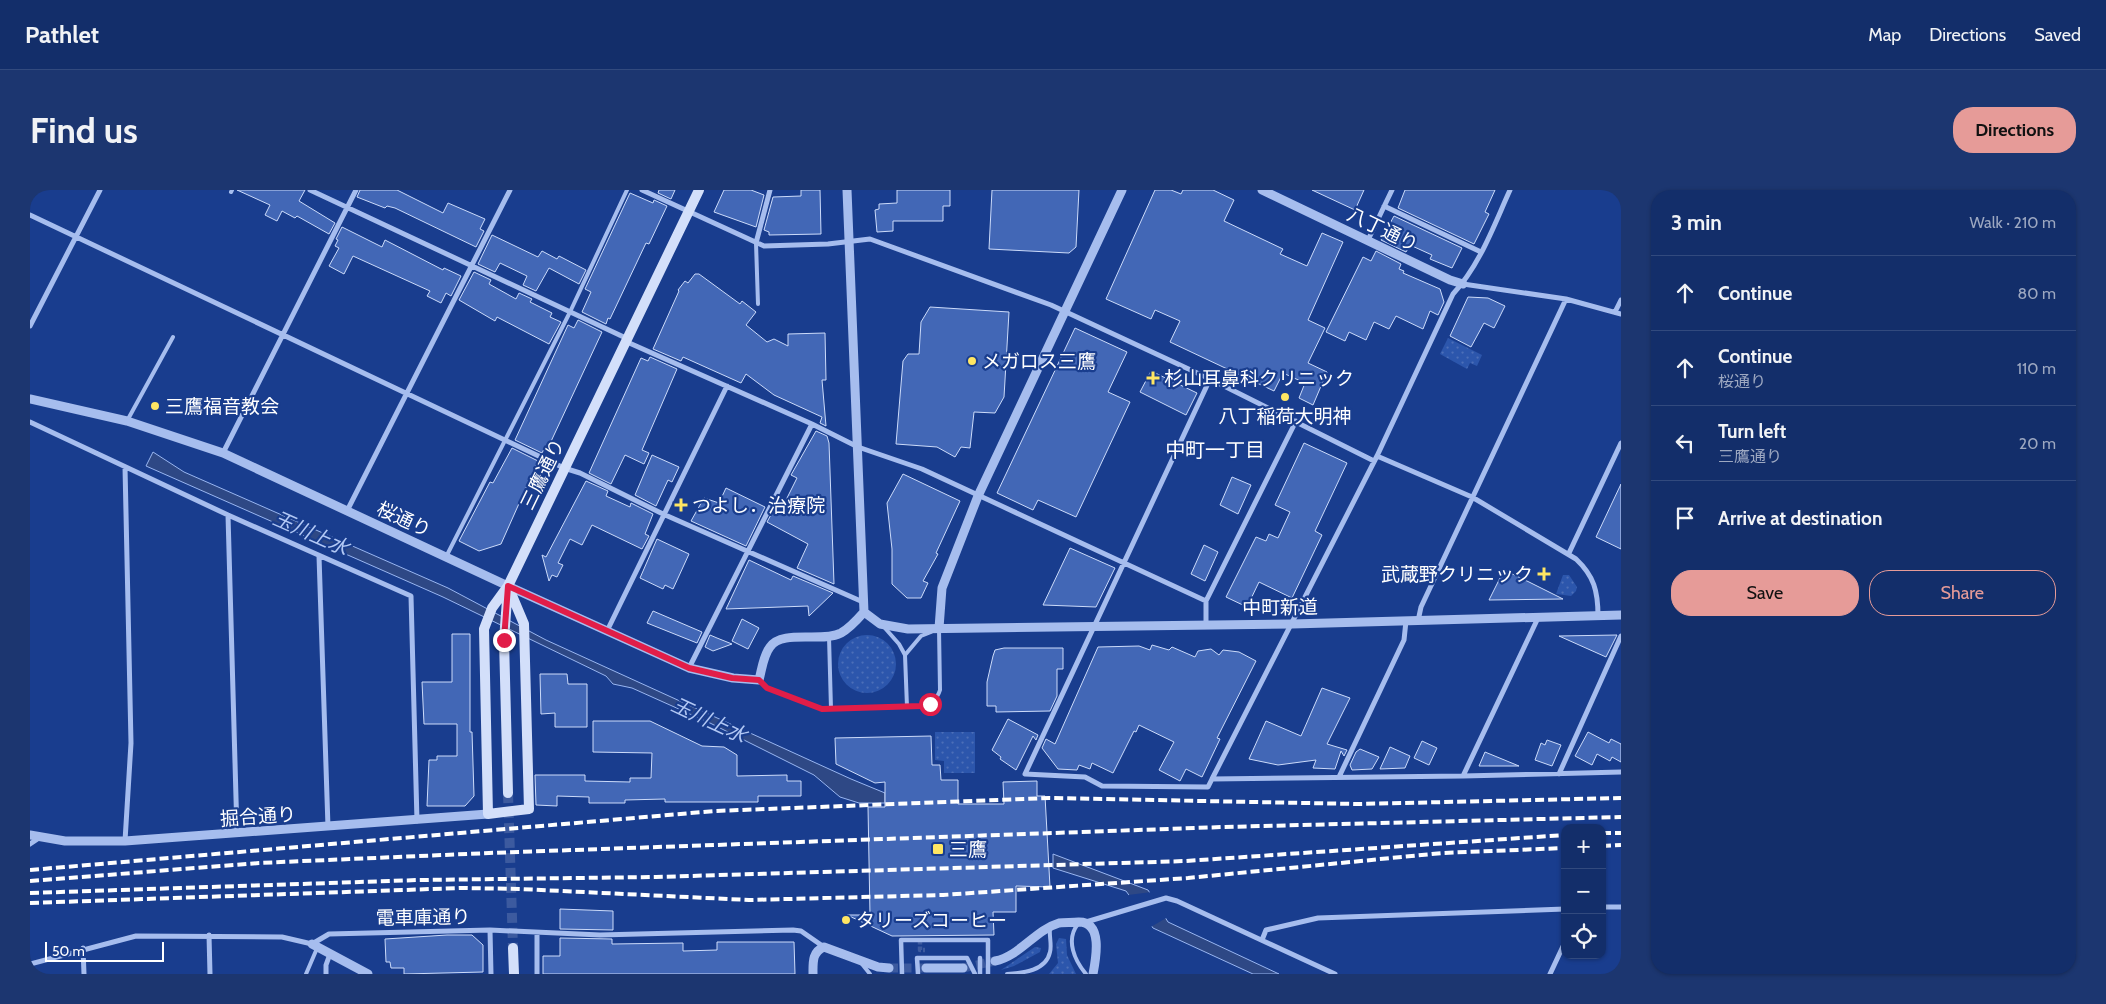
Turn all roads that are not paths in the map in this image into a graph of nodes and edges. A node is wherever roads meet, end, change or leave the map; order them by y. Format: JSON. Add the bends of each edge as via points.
{"nodes":[{"id":1,"x":100,"y":190,"type":"edge"},
{"id":2,"x":310,"y":190,"type":"edge"},
{"id":3,"x":356,"y":190,"type":"edge"},
{"id":4,"x":510,"y":190,"type":"edge"},
{"id":5,"x":627,"y":190,"type":"edge"},
{"id":6,"x":642,"y":190,"type":"edge"},
{"id":7,"x":699,"y":190,"type":"edge"},
{"id":8,"x":770,"y":190,"type":"edge"},
{"id":9,"x":847,"y":190,"type":"edge"},
{"id":10,"x":1122,"y":190,"type":"edge"},
{"id":11,"x":1262,"y":190,"type":"edge"},
{"id":12,"x":1392,"y":190,"type":"edge"},
{"id":13,"x":1510,"y":190,"type":"edge"},
{"id":14,"x":1384,"y":206,"type":"junction"},
{"id":15,"x":348,"y":207,"type":"junction"},
{"id":16,"x":688,"y":212,"type":"junction"},
{"id":17,"x":30,"y":215,"type":"edge"},
{"id":18,"x":75,"y":237,"type":"junction"},
{"id":19,"x":1368,"y":240,"type":"junction"},
{"id":20,"x":850,"y":242,"type":"junction"},
{"id":21,"x":756,"y":243,"type":"junction"},
{"id":22,"x":1481,"y":252,"type":"junction"},
{"id":23,"x":472,"y":265,"type":"junction"},
{"id":24,"x":1463,"y":284,"type":"junction"},
{"id":25,"x":1566,"y":299,"type":"junction"},
{"id":26,"x":1621,"y":300,"type":"edge"},
{"id":27,"x":758,"y":304,"type":"dead end"},
{"id":28,"x":1067,"y":311,"type":"junction"},
{"id":29,"x":570,"y":312,"type":"junction"},
{"id":30,"x":1618,"y":313,"type":"edge"},
{"id":31,"x":30,"y":326,"type":"edge"},
{"id":32,"x":284,"y":335,"type":"junction"},
{"id":33,"x":173,"y":337,"type":"dead end"},
{"id":34,"x":628,"y":341,"type":"junction"},
{"id":35,"x":1210,"y":379,"type":"junction"},
{"id":36,"x":726,"y":386,"type":"junction"},
{"id":37,"x":406,"y":393,"type":"junction"},
{"id":38,"x":30,"y":399,"type":"edge"},
{"id":39,"x":127,"y":421,"type":"junction"},
{"id":40,"x":1296,"y":421,"type":"junction"},
{"id":41,"x":30,"y":422,"type":"edge"},
{"id":42,"x":812,"y":424,"type":"junction"},
{"id":43,"x":505,"y":440,"type":"junction"},
{"id":44,"x":1621,"y":443,"type":"edge"},
{"id":45,"x":858,"y":448,"type":"junction"},
{"id":46,"x":223,"y":452,"type":"junction"},
{"id":47,"x":1376,"y":459,"type":"junction"},
{"id":48,"x":125,"y":467,"type":"junction"},
{"id":49,"x":564,"y":468,"type":"junction"},
{"id":50,"x":978,"y":496,"type":"junction"},
{"id":51,"x":1472,"y":497,"type":"junction"},
{"id":52,"x":347,"y":511,"type":"junction"},
{"id":53,"x":663,"y":514,"type":"junction"},
{"id":54,"x":228,"y":515,"type":"junction"},
{"id":55,"x":748,"y":550,"type":"junction"},
{"id":56,"x":1569,"y":553,"type":"junction"},
{"id":57,"x":319,"y":556,"type":"junction"},
{"id":58,"x":446,"y":557,"type":"junction"},
{"id":59,"x":1123,"y":562,"type":"junction"},
{"id":60,"x":508,"y":586,"type":"junction"},
{"id":61,"x":1206,"y":601,"type":"junction"},
{"id":62,"x":864,"y":602,"type":"junction"},
{"id":63,"x":864,"y":612,"type":"junction"},
{"id":64,"x":1621,"y":615,"type":"edge"},
{"id":65,"x":1598,"y":616,"type":"junction"},
{"id":66,"x":1538,"y":618,"type":"junction"},
{"id":67,"x":1406,"y":621,"type":"junction"},
{"id":68,"x":1418,"y":621,"type":"junction"},
{"id":69,"x":880,"y":624,"type":"junction"},
{"id":70,"x":1292,"y":624,"type":"junction"},
{"id":71,"x":1206,"y":625,"type":"junction"},
{"id":72,"x":1094,"y":626,"type":"junction"},
{"id":73,"x":939,"y":628,"type":"junction"},
{"id":74,"x":607,"y":631,"type":"junction"},
{"id":75,"x":1621,"y":636,"type":"edge"},
{"id":76,"x":829,"y":637,"type":"junction"},
{"id":77,"x":905,"y":655,"type":"junction"},
{"id":78,"x":689,"y":668,"type":"junction"},
{"id":79,"x":759,"y":680,"type":"junction"},
{"id":80,"x":906,"y":707,"type":"junction"},
{"id":81,"x":831,"y":709,"type":"junction"},
{"id":82,"x":1621,"y":772,"type":"edge"},
{"id":83,"x":1559,"y":774,"type":"junction"},
{"id":84,"x":1463,"y":776,"type":"junction"},
{"id":85,"x":1339,"y":777,"type":"junction"},
{"id":86,"x":1212,"y":779,"type":"junction"},
{"id":87,"x":508,"y":793,"type":"tunnel mouth"},
{"id":88,"x":488,"y":814,"type":"junction"},
{"id":89,"x":417,"y":821,"type":"junction"},
{"id":90,"x":328,"y":827,"type":"junction"},
{"id":91,"x":237,"y":833,"type":"junction"},
{"id":92,"x":34,"y":837,"type":"edge"},
{"id":93,"x":125,"y":841,"type":"junction"},
{"id":94,"x":30,"y":844,"type":"edge"},
{"id":95,"x":1606,"y":907,"type":"edge"},
{"id":96,"x":1621,"y":907,"type":"edge"},
{"id":97,"x":1561,"y":909,"type":"edge"},
{"id":98,"x":1083,"y":922,"type":"junction"},
{"id":99,"x":1050,"y":927,"type":"junction"},
{"id":100,"x":490,"y":930,"type":"junction"},
{"id":101,"x":537,"y":932,"type":"junction"},
{"id":102,"x":210,"y":935,"type":"junction"},
{"id":103,"x":1262,"y":940,"type":"junction"},
{"id":104,"x":315,"y":945,"type":"junction"},
{"id":105,"x":824,"y":947,"type":"junction"},
{"id":106,"x":83,"y":948,"type":"junction"},
{"id":107,"x":513,"y":948,"type":"tunnel mouth"},
{"id":108,"x":1561,"y":951,"type":"edge"},
{"id":109,"x":330,"y":953,"type":"junction"},
{"id":110,"x":980,"y":958,"type":"dead end"},
{"id":111,"x":857,"y":960,"type":"junction"},
{"id":112,"x":995,"y":961,"type":"tunnel mouth"},
{"id":113,"x":30,"y":964,"type":"edge"},
{"id":114,"x":889,"y":968,"type":"tunnel mouth"},
{"id":115,"x":926,"y":968,"type":"tunnel mouth"},
{"id":116,"x":963,"y":968,"type":"tunnel mouth"},
{"id":117,"x":84,"y":974,"type":"edge"},
{"id":118,"x":210,"y":974,"type":"edge"},
{"id":119,"x":306,"y":974,"type":"edge"},
{"id":120,"x":326,"y":974,"type":"edge"},
{"id":121,"x":368,"y":974,"type":"edge"},
{"id":122,"x":491,"y":974,"type":"edge"},
{"id":123,"x":514,"y":974,"type":"edge"},
{"id":124,"x":537,"y":974,"type":"edge"},
{"id":125,"x":813,"y":974,"type":"edge"},
{"id":126,"x":870,"y":974,"type":"edge"},
{"id":127,"x":903,"y":974,"type":"edge"},
{"id":128,"x":918,"y":974,"type":"edge"},
{"id":129,"x":976,"y":974,"type":"edge"},
{"id":130,"x":980,"y":974,"type":"edge"},
{"id":131,"x":988,"y":974,"type":"edge"},
{"id":132,"x":1007,"y":974,"type":"edge"},
{"id":133,"x":1086,"y":974,"type":"edge"},
{"id":134,"x":1093,"y":974,"type":"edge"},
{"id":135,"x":1335,"y":974,"type":"edge"},
{"id":136,"x":1550,"y":974,"type":"edge"}],
"edges":[{"from":1,"to":18,"type":"street"},
{"from":2,"to":15,"type":"street"},
{"from":3,"to":15,"type":"street"},
{"from":4,"to":23,"type":"street"},
{"from":5,"to":29,"type":"lane"},
{"from":6,"to":16,"type":"street"},
{"from":7,"to":16,"type":"main road","name":"三鷹通り"},
{"from":8,"to":21,"type":"street"},
{"from":9,"to":20,"type":"street"},
{"from":10,"to":28,"type":"street"},
{"from":11,"to":19,"type":"street","name":"八丁通り"},
{"from":12,"to":14,"type":"street"},
{"from":13,"to":22,"type":"street"},
{"from":14,"to":19,"type":"street"},
{"from":14,"to":22,"type":"street"},
{"from":15,"to":23,"type":"street"},
{"from":15,"to":32,"type":"street"},
{"from":16,"to":21,"type":"street"},
{"from":16,"to":34,"type":"main road","name":"三鷹通り"},
{"from":17,"to":18,"type":"street"},
{"from":18,"to":31,"type":"street"},
{"from":18,"to":32,"type":"street"},
{"from":19,"to":24,"type":"street","name":"八丁通り"},
{"from":20,"to":21,"type":"street","via":[[764,246]]},
{"from":20,"to":28,"type":"street","via":[[870,239]]},
{"from":20,"to":45,"type":"street"},
{"from":21,"to":27,"type":"lane"},
{"from":22,"to":24,"type":"street"},
{"from":23,"to":29,"type":"street"},
{"from":23,"to":37,"type":"street"},
{"from":24,"to":25,"type":"street"},
{"from":24,"to":47,"type":"street","via":[[1453,294]]},
{"from":25,"to":30,"type":"street"},
{"from":25,"to":51,"type":"street"},
{"from":26,"to":30,"type":"street"},
{"from":28,"to":35,"type":"street"},
{"from":28,"to":50,"type":"street"},
{"from":29,"to":34,"type":"street"},
{"from":29,"to":43,"type":"lane"},
{"from":32,"to":37,"type":"street"},
{"from":32,"to":46,"type":"street"},
{"from":33,"to":39,"type":"lane"},
{"from":34,"to":36,"type":"street"},
{"from":34,"to":49,"type":"main road","name":"三鷹通り"},
{"from":35,"to":40,"type":"street"},
{"from":35,"to":59,"type":"street"},
{"from":36,"to":42,"type":"street"},
{"from":36,"to":53,"type":"street"},
{"from":37,"to":43,"type":"street"},
{"from":37,"to":52,"type":"street"},
{"from":38,"to":39,"type":"street","name":"桜通り"},
{"from":39,"to":46,"type":"street","name":"桜通り"},
{"from":40,"to":47,"type":"street"},
{"from":40,"to":61,"type":"street"},
{"from":41,"to":48,"type":"street"},
{"from":42,"to":45,"type":"street"},
{"from":42,"to":55,"type":"street"},
{"from":43,"to":49,"type":"street"},
{"from":43,"to":58,"type":"lane"},
{"from":44,"to":56,"type":"street"},
{"from":45,"to":50,"type":"street","via":[[922,469]]},
{"from":45,"to":62,"type":"street"},
{"from":46,"to":52,"type":"street","name":"桜通り"},
{"from":47,"to":51,"type":"street"},
{"from":47,"to":70,"type":"street"},
{"from":48,"to":54,"type":"street"},
{"from":48,"to":93,"type":"street","via":[[131,744]]},
{"from":49,"to":53,"type":"street"},
{"from":49,"to":60,"type":"main road","name":"三鷹通り"},
{"from":50,"to":59,"type":"street"},
{"from":50,"to":73,"type":"street","via":[[942,588]]},
{"from":51,"to":56,"type":"street"},
{"from":51,"to":68,"type":"street","via":[[1421,607]]},
{"from":52,"to":58,"type":"street","name":"桜通り"},
{"from":53,"to":55,"type":"street"},
{"from":53,"to":74,"type":"street"},
{"from":54,"to":57,"type":"street"},
{"from":54,"to":91,"type":"street"},
{"from":55,"to":62,"type":"street"},
{"from":55,"to":78,"type":"street"},
{"from":56,"to":65,"type":"street","via":[[1595,583]]},
{"from":57,"to":89,"type":"street","via":[[411,596]]},
{"from":57,"to":90,"type":"street"},
{"from":58,"to":60,"type":"street","name":"桜通り"},
{"from":59,"to":61,"type":"street"},
{"from":59,"to":72,"type":"street"},
{"from":60,"to":74,"type":"street","name":"桜通り"},
{"from":60,"to":87,"type":"main road","name":"三鷹通り","via":[[504,640]]},
{"from":60,"to":88,"type":"main road","via":[[492,608],[484,629]]},
{"from":60,"to":88,"type":"main road","via":[[524,624],[529,809]]},
{"from":61,"to":71,"type":"street"},
{"from":62,"to":63,"type":"street"},
{"from":63,"to":69,"type":"street"},
{"from":63,"to":76,"type":"street","via":[[841,633]]},
{"from":64,"to":65,"type":"street","name":"中町新道"},
{"from":65,"to":66,"type":"street","name":"中町新道"},
{"from":66,"to":68,"type":"street","name":"中町新道"},
{"from":66,"to":84,"type":"street"},
{"from":67,"to":68,"type":"street","name":"中町新道"},
{"from":67,"to":70,"type":"street","name":"中町新道"},
{"from":67,"to":85,"type":"street","via":[[1404,640]]},
{"from":69,"to":73,"type":"street","name":"中町新道","via":[[894,628]]},
{"from":69,"to":77,"type":"lane"},
{"from":70,"to":71,"type":"street","name":"中町新道"},
{"from":70,"to":86,"type":"street"},
{"from":71,"to":72,"type":"street","name":"中町新道"},
{"from":72,"to":73,"type":"street","name":"中町新道"},
{"from":72,"to":86,"type":"street","via":[[1025,774],[1085,777],[1102,786],[1118,787],[1208,787]]},
{"from":73,"to":77,"type":"lane","via":[[920,636]]},
{"from":73,"to":80,"type":"lane","via":[[938,698],[930,704]]},
{"from":74,"to":78,"type":"street","name":"桜通り"},
{"from":75,"to":83,"type":"street"},
{"from":76,"to":79,"type":"street","via":[[778,640],[766,653]]},
{"from":76,"to":81,"type":"lane"},
{"from":77,"to":80,"type":"lane"},
{"from":78,"to":79,"type":"street","name":"桜通り","via":[[732,678]]},
{"from":79,"to":81,"type":"lane","via":[[767,688],[806,704]]},
{"from":80,"to":81,"type":"lane"},
{"from":82,"to":83,"type":"street"},
{"from":83,"to":84,"type":"street"},
{"from":84,"to":85,"type":"street"},
{"from":85,"to":86,"type":"street"},
{"from":88,"to":89,"type":"street","name":"掘合通り"},
{"from":89,"to":90,"type":"street","name":"掘合通り"},
{"from":90,"to":91,"type":"street","name":"掘合通り"},
{"from":91,"to":93,"type":"street","name":"掘合通り"},
{"from":92,"to":93,"type":"street","name":"掘合通り"},
{"from":92,"to":94,"type":"street"},
{"from":95,"to":96,"type":"street"},
{"from":97,"to":103,"type":"street","via":[[1318,918],[1266,930]]},
{"from":98,"to":99,"type":"street"},
{"from":98,"to":103,"type":"street","via":[[1166,898]]},
{"from":98,"to":133,"type":"lane","via":[[1074,928],[1072,948],[1074,959]]},
{"from":98,"to":134,"type":"street","via":[[1091,925],[1096,937]]},
{"from":99,"to":112,"type":"street","via":[[1010,955]]},
{"from":99,"to":132,"type":"lane","via":[[1050,952],[1045,961],[1035,970]]},
{"from":100,"to":101,"type":"street","name":"電車庫通り"},
{"from":100,"to":104,"type":"street","name":"電車庫通り","via":[[329,934]]},
{"from":100,"to":122,"type":"street"},
{"from":101,"to":105,"type":"street","name":"電車庫通り","via":[[636,935],[793,930],[802,931]]},
{"from":101,"to":124,"type":"street"},
{"from":102,"to":104,"type":"street","via":[[282,937]]},
{"from":102,"to":106,"type":"street","via":[[136,936]]},
{"from":102,"to":118,"type":"street"},
{"from":103,"to":135,"type":"street"},
{"from":104,"to":109,"type":"street"},
{"from":104,"to":119,"type":"lane"},
{"from":105,"to":111,"type":"street"},
{"from":105,"to":125,"type":"street","via":[[818,949],[813,958]]},
{"from":106,"to":113,"type":"street"},
{"from":106,"to":117,"type":"street"},
{"from":107,"to":123,"type":"main road"},
{"from":108,"to":136,"type":"street"},
{"from":109,"to":120,"type":"street"},
{"from":109,"to":121,"type":"street"},
{"from":110,"to":130,"type":"street"},
{"from":111,"to":114,"type":"street"},
{"from":111,"to":126,"type":"lane"},
{"from":115,"to":116,"type":"street"},
{"from":127,"to":131,"type":"street","bridge":true,"via":[[901,940],[988,940]]},
{"from":128,"to":129,"type":"street","bridge":true,"via":[[917,958],[967,958]]}]}
